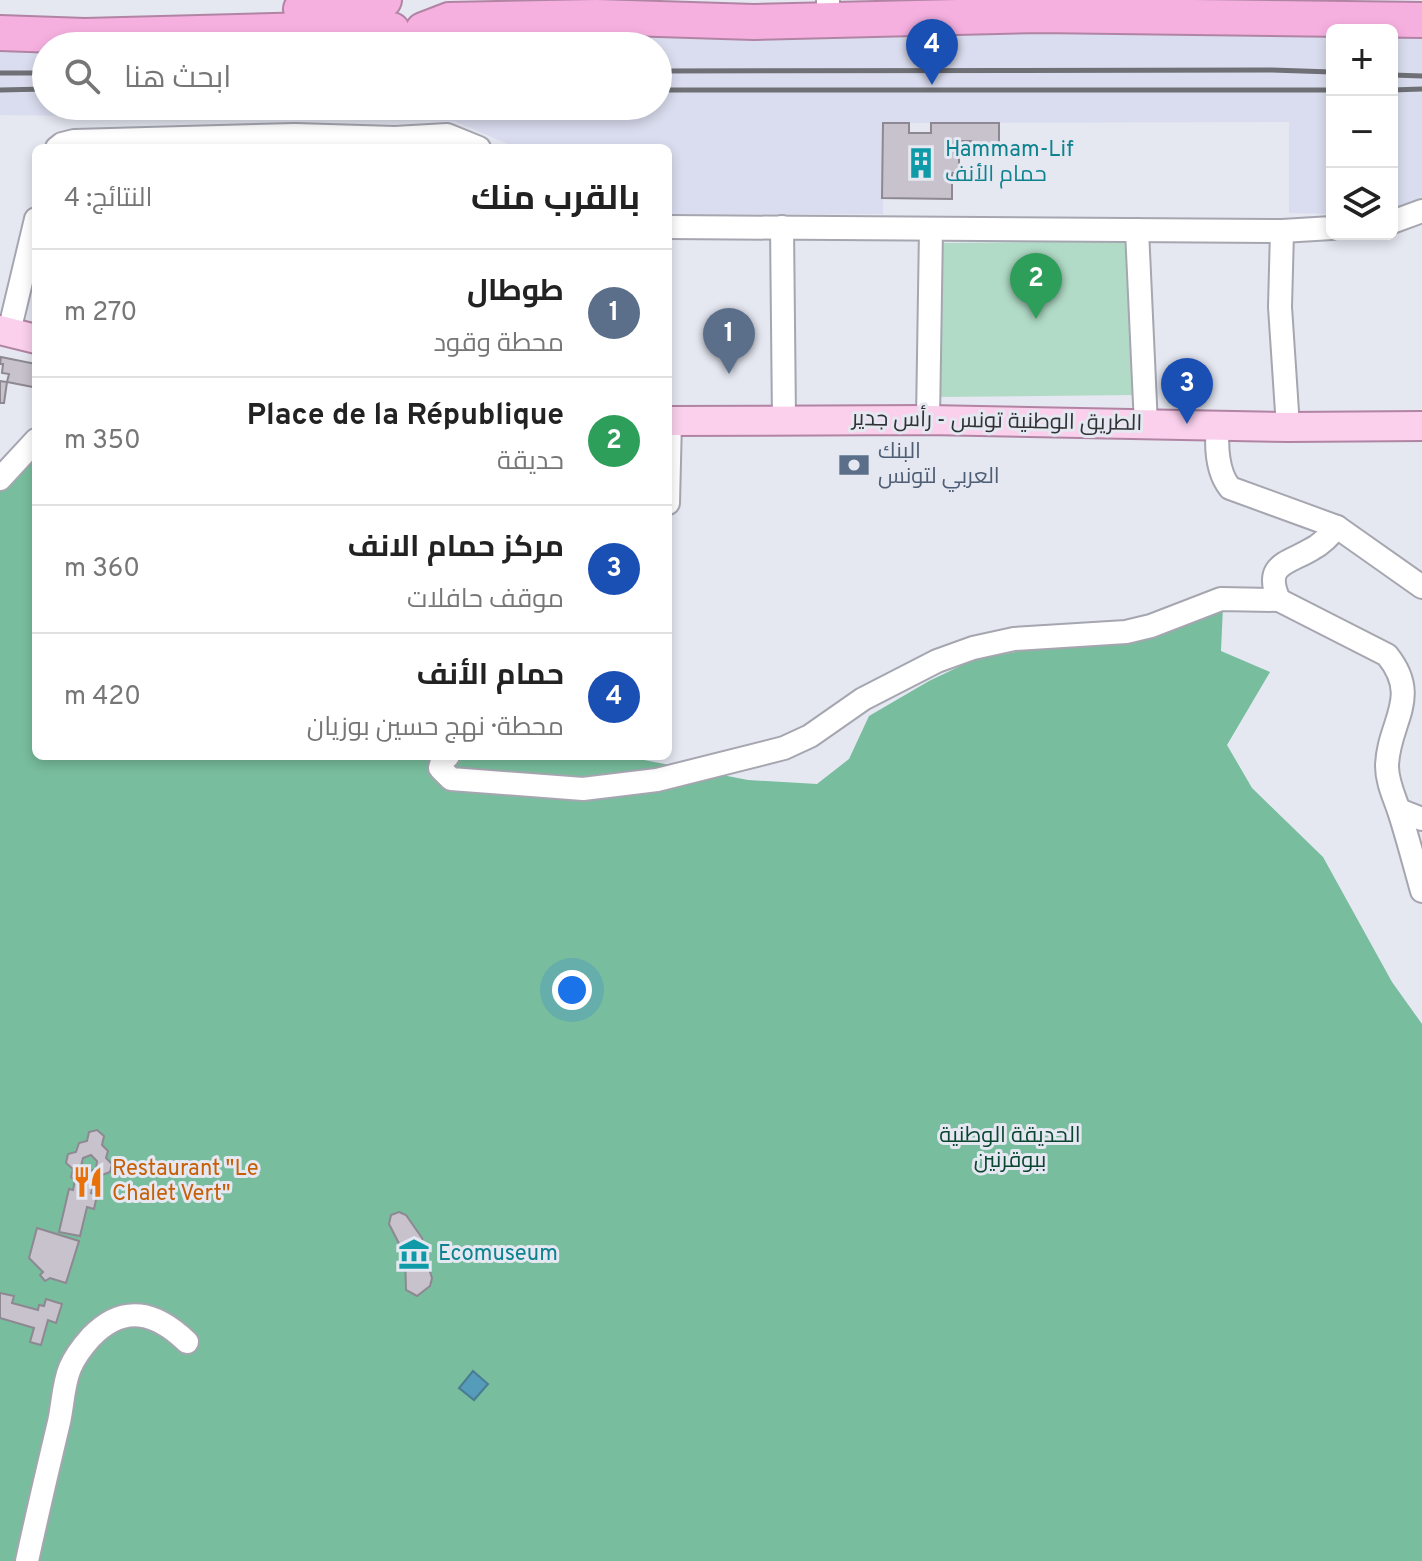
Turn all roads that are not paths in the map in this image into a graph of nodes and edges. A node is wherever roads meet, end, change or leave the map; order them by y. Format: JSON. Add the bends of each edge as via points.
{"nodes":[{"id":1,"x":971,"y":0,"type":"edge"},
{"id":2,"x":1099,"y":0,"type":"edge"},
{"id":3,"x":828,"y":1,"type":"edge"},
{"id":4,"x":1249,"y":2,"type":"edge"},
{"id":5,"x":1422,"y":2,"type":"edge"},
{"id":6,"x":619,"y":6,"type":"edge"},
{"id":7,"x":1039,"y":7,"type":"edge"},
{"id":8,"x":0,"y":10,"type":"edge"},
{"id":9,"x":406,"y":11,"type":"edge"},
{"id":10,"x":1422,"y":20,"type":"edge"},
{"id":11,"x":237,"y":32,"type":"edge"},
{"id":12,"x":0,"y":33,"type":"edge"},
{"id":13,"x":32,"y":34,"type":"edge"},
{"id":14,"x":294,"y":141,"type":"edge"},
{"id":15,"x":185,"y":143,"type":"edge"},
{"id":16,"x":395,"y":143,"type":"edge"},
{"id":17,"x":62,"y":144,"type":"edge"},
{"id":18,"x":469,"y":144,"type":"edge"},
{"id":19,"x":1422,"y":211,"type":"edge"},
{"id":20,"x":1398,"y":220,"type":"edge"},
{"id":21,"x":672,"y":227,"type":"edge"},
{"id":22,"x":782,"y":227,"type":"junction"},
{"id":23,"x":1326,"y":228,"type":"edge"},
{"id":24,"x":931,"y":229,"type":"junction"},
{"id":25,"x":1137,"y":230,"type":"junction"},
{"id":26,"x":1282,"y":231,"type":"junction"},
{"id":27,"x":32,"y":241,"type":"edge"},
{"id":28,"x":15,"y":334,"type":"edge"},
{"id":29,"x":784,"y":420,"type":"junction"},
{"id":30,"x":928,"y":420,"type":"junction"},
{"id":31,"x":672,"y":421,"type":"edge"},
{"id":32,"x":1146,"y":425,"type":"junction"},
{"id":33,"x":1218,"y":425,"type":"junction"},
{"id":34,"x":1422,"y":426,"type":"edge"},
{"id":35,"x":1288,"y":427,"type":"junction"},
{"id":36,"x":32,"y":444,"type":"edge"},
{"id":37,"x":0,"y":479,"type":"edge"},
{"id":38,"x":1337,"y":527,"type":"junction"},
{"id":39,"x":1422,"y":587,"type":"edge"},
{"id":40,"x":1279,"y":600,"type":"junction"},
{"id":41,"x":443,"y":760,"type":"edge"},
{"id":42,"x":1399,"y":810,"type":"junction"},
{"id":43,"x":1422,"y":819,"type":"edge"},
{"id":44,"x":1422,"y":891,"type":"edge"},
{"id":45,"x":187,"y":1342,"type":"dead end"},
{"id":46,"x":27,"y":1561,"type":"edge"}],
"edges":[{"from":1,"to":3,"type":"highway"},
{"from":2,"to":4,"type":"highway"},
{"from":3,"to":6,"type":"highway"},
{"from":4,"to":5,"type":"highway"},
{"from":6,"to":7,"type":"highway","via":[[754,22]]},
{"from":6,"to":9,"type":"highway"},
{"from":7,"to":10,"type":"highway"},
{"from":8,"to":9,"type":"highway"},
{"from":9,"to":11,"type":"highway","via":[[351,29]]},
{"from":12,"to":13,"type":"highway"},
{"from":14,"to":15,"type":"street"},
{"from":14,"to":16,"type":"street"},
{"from":15,"to":17,"type":"street"},
{"from":16,"to":18,"type":"street","via":[[447,135]]},
{"from":19,"to":20,"type":"street"},
{"from":21,"to":22,"type":"street"},
{"from":22,"to":24,"type":"street"},
{"from":22,"to":29,"type":"street"},
{"from":23,"to":26,"type":"street"},
{"from":24,"to":25,"type":"street"},
{"from":24,"to":30,"type":"street"},
{"from":25,"to":26,"type":"street"},
{"from":25,"to":32,"type":"street"},
{"from":26,"to":35,"type":"street","via":[[1280,307]]},
{"from":27,"to":28,"type":"street"},
{"from":29,"to":30,"type":"main road","name":"الطريق الوطنية تونس - رأس جدير"},
{"from":29,"to":31,"type":"main road","name":"الطريق الوطنية تونس - رأس جدير"},
{"from":30,"to":32,"type":"main road","name":"الطريق الوطنية تونس - رأس جدير"},
{"from":32,"to":33,"type":"main road","name":"الطريق الوطنية تونس - رأس جدير"},
{"from":33,"to":35,"type":"main road","name":"الطريق الوطنية تونس - رأس جدير"},
{"from":33,"to":38,"type":"street","via":[[1222,475],[1230,488]]},
{"from":34,"to":35,"type":"main road","name":"الطريق الوطنية تونس - رأس جدير"},
{"from":36,"to":37,"type":"street"},
{"from":38,"to":39,"type":"street"},
{"from":38,"to":40,"type":"street","via":[[1323,543],[1274,573]]},
{"from":40,"to":41,"type":"street","via":[[1221,599],[1126,632],[1014,639],[973,648],[863,699],[784,748],[657,780],[583,789],[451,779],[440,768]]},
{"from":40,"to":42,"type":"street","via":[[1387,655],[1399,670],[1403,706],[1387,767]]},
{"from":42,"to":43,"type":"street"},
{"from":42,"to":44,"type":"street"},
{"from":45,"to":46,"type":"street","via":[[157,1319],[121,1317],[103,1325],[77,1354],[65,1386]]}]}
